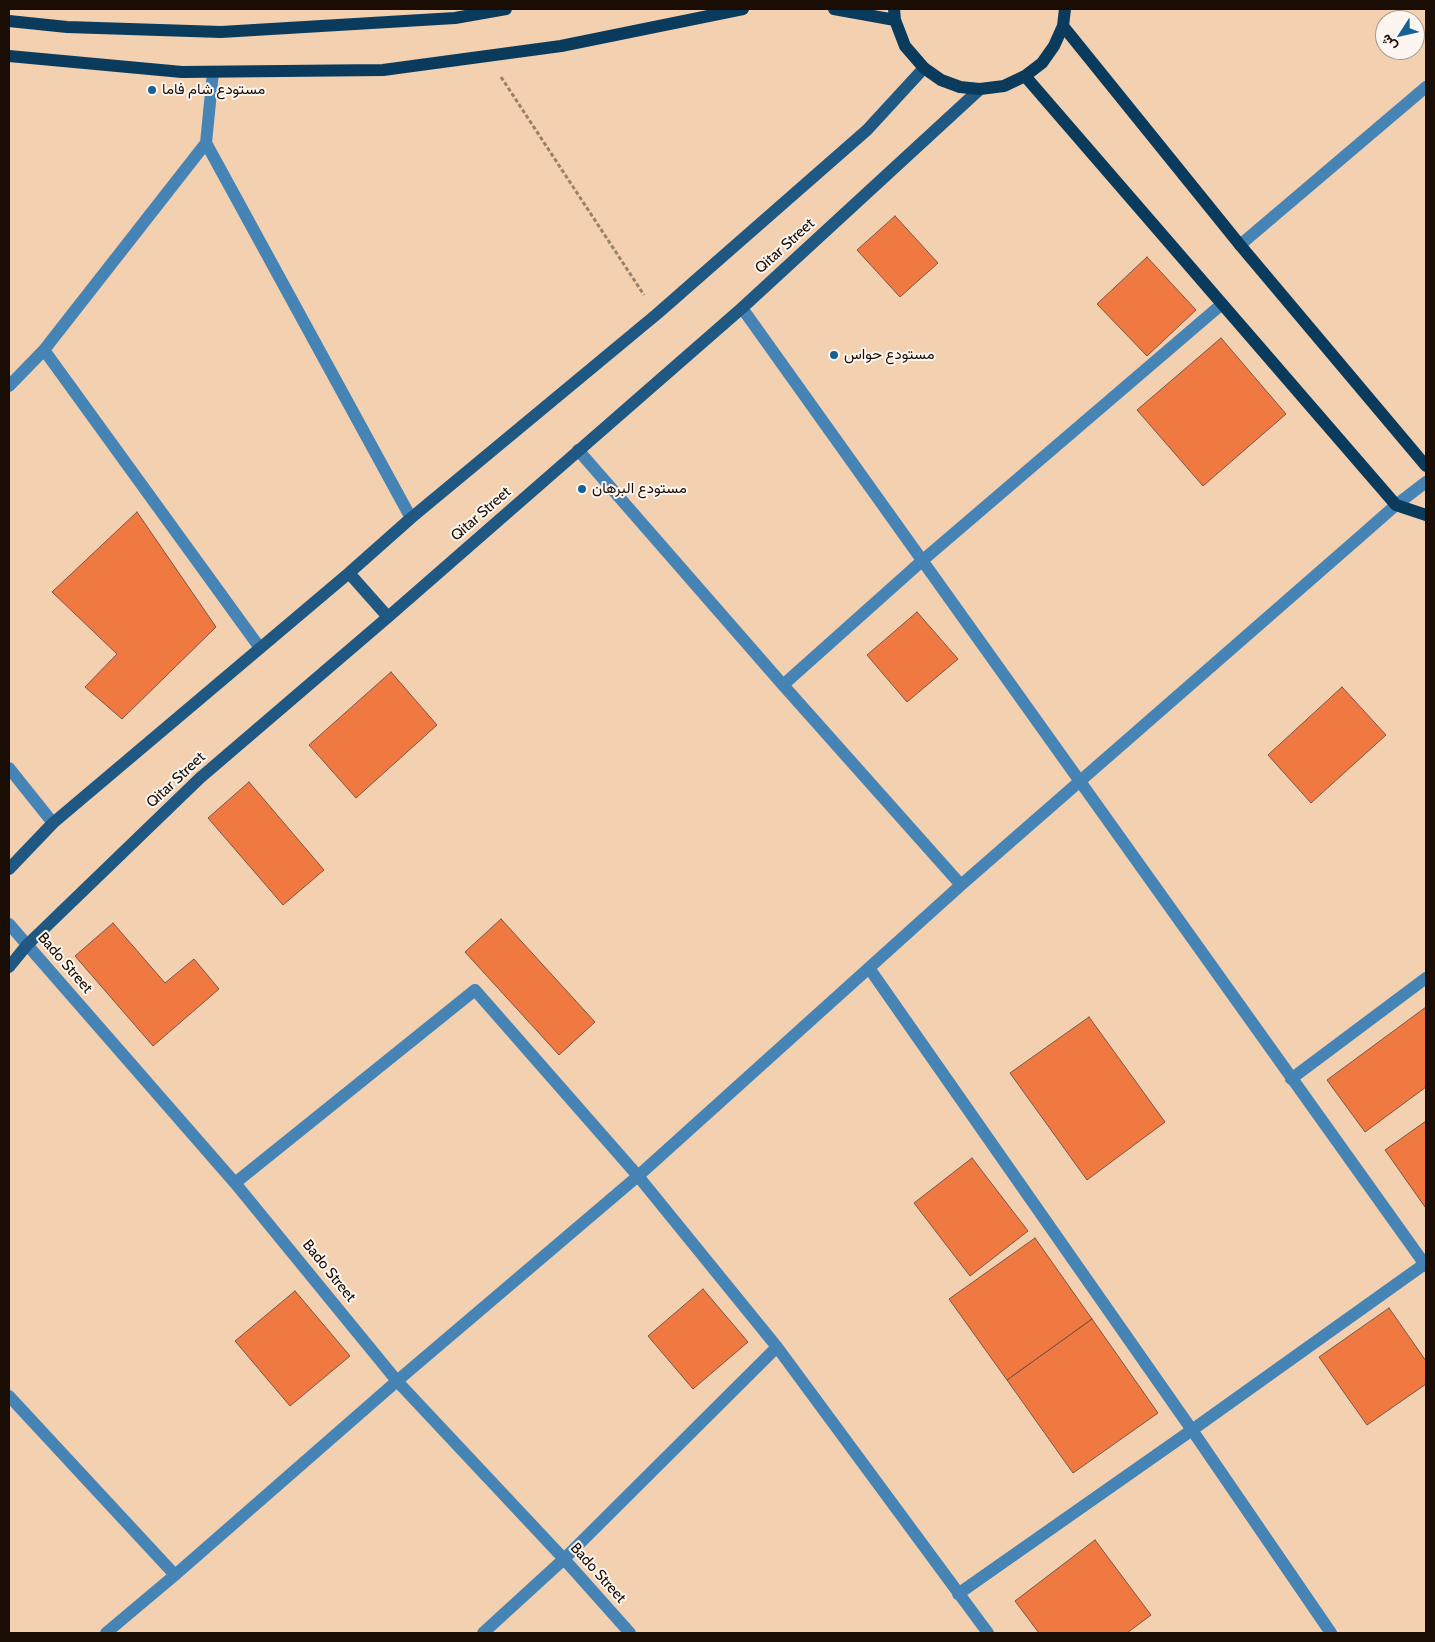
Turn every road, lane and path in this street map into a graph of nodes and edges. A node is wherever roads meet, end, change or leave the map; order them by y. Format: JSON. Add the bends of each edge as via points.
{"nodes":[{"id":1,"x":506,"y":9,"type":"edge"},
{"id":2,"x":743,"y":9,"type":"edge"},
{"id":3,"x":834,"y":9,"type":"edge"},
{"id":4,"x":1065,"y":9,"type":"edge"},
{"id":5,"x":895,"y":14,"type":"edge"},
{"id":6,"x":9,"y":21,"type":"edge"},
{"id":7,"x":1062,"y":26,"type":"junction"},
{"id":8,"x":9,"y":56,"type":"edge"},
{"id":9,"x":487,"y":56,"type":"junction"},
{"id":10,"x":924,"y":68,"type":"junction"},
{"id":11,"x":213,"y":72,"type":"junction"},
{"id":12,"x":1025,"y":76,"type":"junction"},
{"id":13,"x":1426,"y":87,"type":"edge"},
{"id":14,"x":980,"y":89,"type":"junction"},
{"id":15,"x":206,"y":143,"type":"junction"},
{"id":16,"x":1240,"y":245,"type":"junction"},
{"id":17,"x":1222,"y":304,"type":"junction"},
{"id":18,"x":742,"y":308,"type":"junction"},
{"id":19,"x":657,"y":314,"type":"junction"},
{"id":20,"x":44,"y":350,"type":"junction"},
{"id":21,"x":9,"y":386,"type":"edge"},
{"id":22,"x":578,"y":450,"type":"junction"},
{"id":23,"x":1426,"y":466,"type":"edge"},
{"id":24,"x":1426,"y":482,"type":"edge"},
{"id":25,"x":1396,"y":505,"type":"junction"},
{"id":26,"x":1426,"y":515,"type":"edge"},
{"id":27,"x":411,"y":518,"type":"junction"},
{"id":28,"x":922,"y":560,"type":"junction"},
{"id":29,"x":349,"y":573,"type":"junction"},
{"id":30,"x":388,"y":618,"type":"junction"},
{"id":31,"x":260,"y":648,"type":"junction"},
{"id":32,"x":783,"y":685,"type":"junction"},
{"id":33,"x":9,"y":768,"type":"edge"},
{"id":34,"x":1080,"y":781,"type":"junction"},
{"id":35,"x":53,"y":823,"type":"junction"},
{"id":36,"x":9,"y":869,"type":"edge"},
{"id":37,"x":961,"y":885,"type":"junction"},
{"id":38,"x":9,"y":924,"type":"edge"},
{"id":39,"x":27,"y":945,"type":"junction"},
{"id":40,"x":9,"y":967,"type":"edge"},
{"id":41,"x":869,"y":968,"type":"junction"},
{"id":42,"x":1426,"y":978,"type":"edge"},
{"id":43,"x":1292,"y":1080,"type":"junction"},
{"id":44,"x":638,"y":1176,"type":"junction"},
{"id":45,"x":235,"y":1182,"type":"junction"},
{"id":46,"x":1426,"y":1264,"type":"edge"},
{"id":47,"x":777,"y":1347,"type":"junction"},
{"id":48,"x":397,"y":1381,"type":"junction"},
{"id":49,"x":9,"y":1396,"type":"edge"},
{"id":50,"x":1192,"y":1430,"type":"junction"},
{"id":51,"x":564,"y":1559,"type":"junction"},
{"id":52,"x":175,"y":1575,"type":"junction"},
{"id":53,"x":958,"y":1594,"type":"junction"},
{"id":54,"x":106,"y":1633,"type":"edge"},
{"id":55,"x":483,"y":1633,"type":"edge"},
{"id":56,"x":630,"y":1633,"type":"edge"},
{"id":57,"x":988,"y":1633,"type":"edge"},
{"id":58,"x":1331,"y":1633,"type":"edge"}],
"edges":[{"from":1,"to":6,"type":"main road","via":[[456,18],[221,32],[67,27]]},
{"from":2,"to":9,"type":"main road","via":[[561,46]]},
{"from":3,"to":5,"type":"main road"},
{"from":4,"to":7,"type":"main road"},
{"from":5,"to":10,"type":"main road","via":[[905,46]]},
{"from":7,"to":12,"type":"main road","via":[[1042,63]]},
{"from":7,"to":16,"type":"main road"},
{"from":8,"to":11,"type":"main road"},
{"from":9,"to":11,"type":"main road","via":[[383,70]]},
{"from":9,"to":19,"type":"path"},
{"from":10,"to":14,"type":"main road","via":[[941,80],[960,87]]},
{"from":10,"to":19,"type":"main road","via":[[868,130]]},
{"from":11,"to":15,"type":"street"},
{"from":12,"to":14,"type":"main road","via":[[1004,86]]},
{"from":12,"to":17,"type":"main road"},
{"from":13,"to":16,"type":"street"},
{"from":14,"to":18,"type":"main road","name":"Qitar Street"},
{"from":15,"to":20,"type":"street"},
{"from":15,"to":27,"type":"street"},
{"from":16,"to":23,"type":"main road"},
{"from":17,"to":25,"type":"main road"},
{"from":17,"to":28,"type":"street"},
{"from":18,"to":22,"type":"main road","name":"Qitar Street"},
{"from":18,"to":28,"type":"street"},
{"from":19,"to":27,"type":"main road"},
{"from":20,"to":21,"type":"street"},
{"from":20,"to":31,"type":"street"},
{"from":22,"to":30,"type":"main road","name":"Qitar Street"},
{"from":22,"to":32,"type":"street"},
{"from":24,"to":25,"type":"street"},
{"from":25,"to":26,"type":"main road"},
{"from":25,"to":34,"type":"street"},
{"from":27,"to":29,"type":"main road"},
{"from":28,"to":32,"type":"street"},
{"from":28,"to":34,"type":"street"},
{"from":29,"to":30,"type":"main road"},
{"from":29,"to":31,"type":"main road"},
{"from":30,"to":39,"type":"main road","name":"Qitar Street","via":[[200,778]]},
{"from":31,"to":35,"type":"main road"},
{"from":32,"to":37,"type":"street"},
{"from":33,"to":35,"type":"street"},
{"from":34,"to":37,"type":"street"},
{"from":34,"to":43,"type":"street"},
{"from":35,"to":36,"type":"main road"},
{"from":37,"to":41,"type":"street"},
{"from":38,"to":39,"type":"street","name":"Bado Street"},
{"from":39,"to":40,"type":"main road","name":"Qitar Street"},
{"from":39,"to":45,"type":"street","name":"Bado Street"},
{"from":41,"to":44,"type":"street"},
{"from":41,"to":50,"type":"street"},
{"from":42,"to":43,"type":"street"},
{"from":43,"to":46,"type":"street"},
{"from":44,"to":45,"type":"street","via":[[474,990]]},
{"from":44,"to":47,"type":"street"},
{"from":44,"to":48,"type":"street"},
{"from":45,"to":48,"type":"street","name":"Bado Street"},
{"from":46,"to":50,"type":"street"},
{"from":47,"to":51,"type":"street"},
{"from":47,"to":53,"type":"street"},
{"from":48,"to":51,"type":"street","name":"Bado Street"},
{"from":48,"to":52,"type":"street"},
{"from":49,"to":52,"type":"street"},
{"from":50,"to":53,"type":"street"},
{"from":50,"to":58,"type":"street"},
{"from":51,"to":55,"type":"street"},
{"from":51,"to":56,"type":"street","name":"Bado Street"},
{"from":52,"to":54,"type":"street"},
{"from":53,"to":57,"type":"street"}]}
